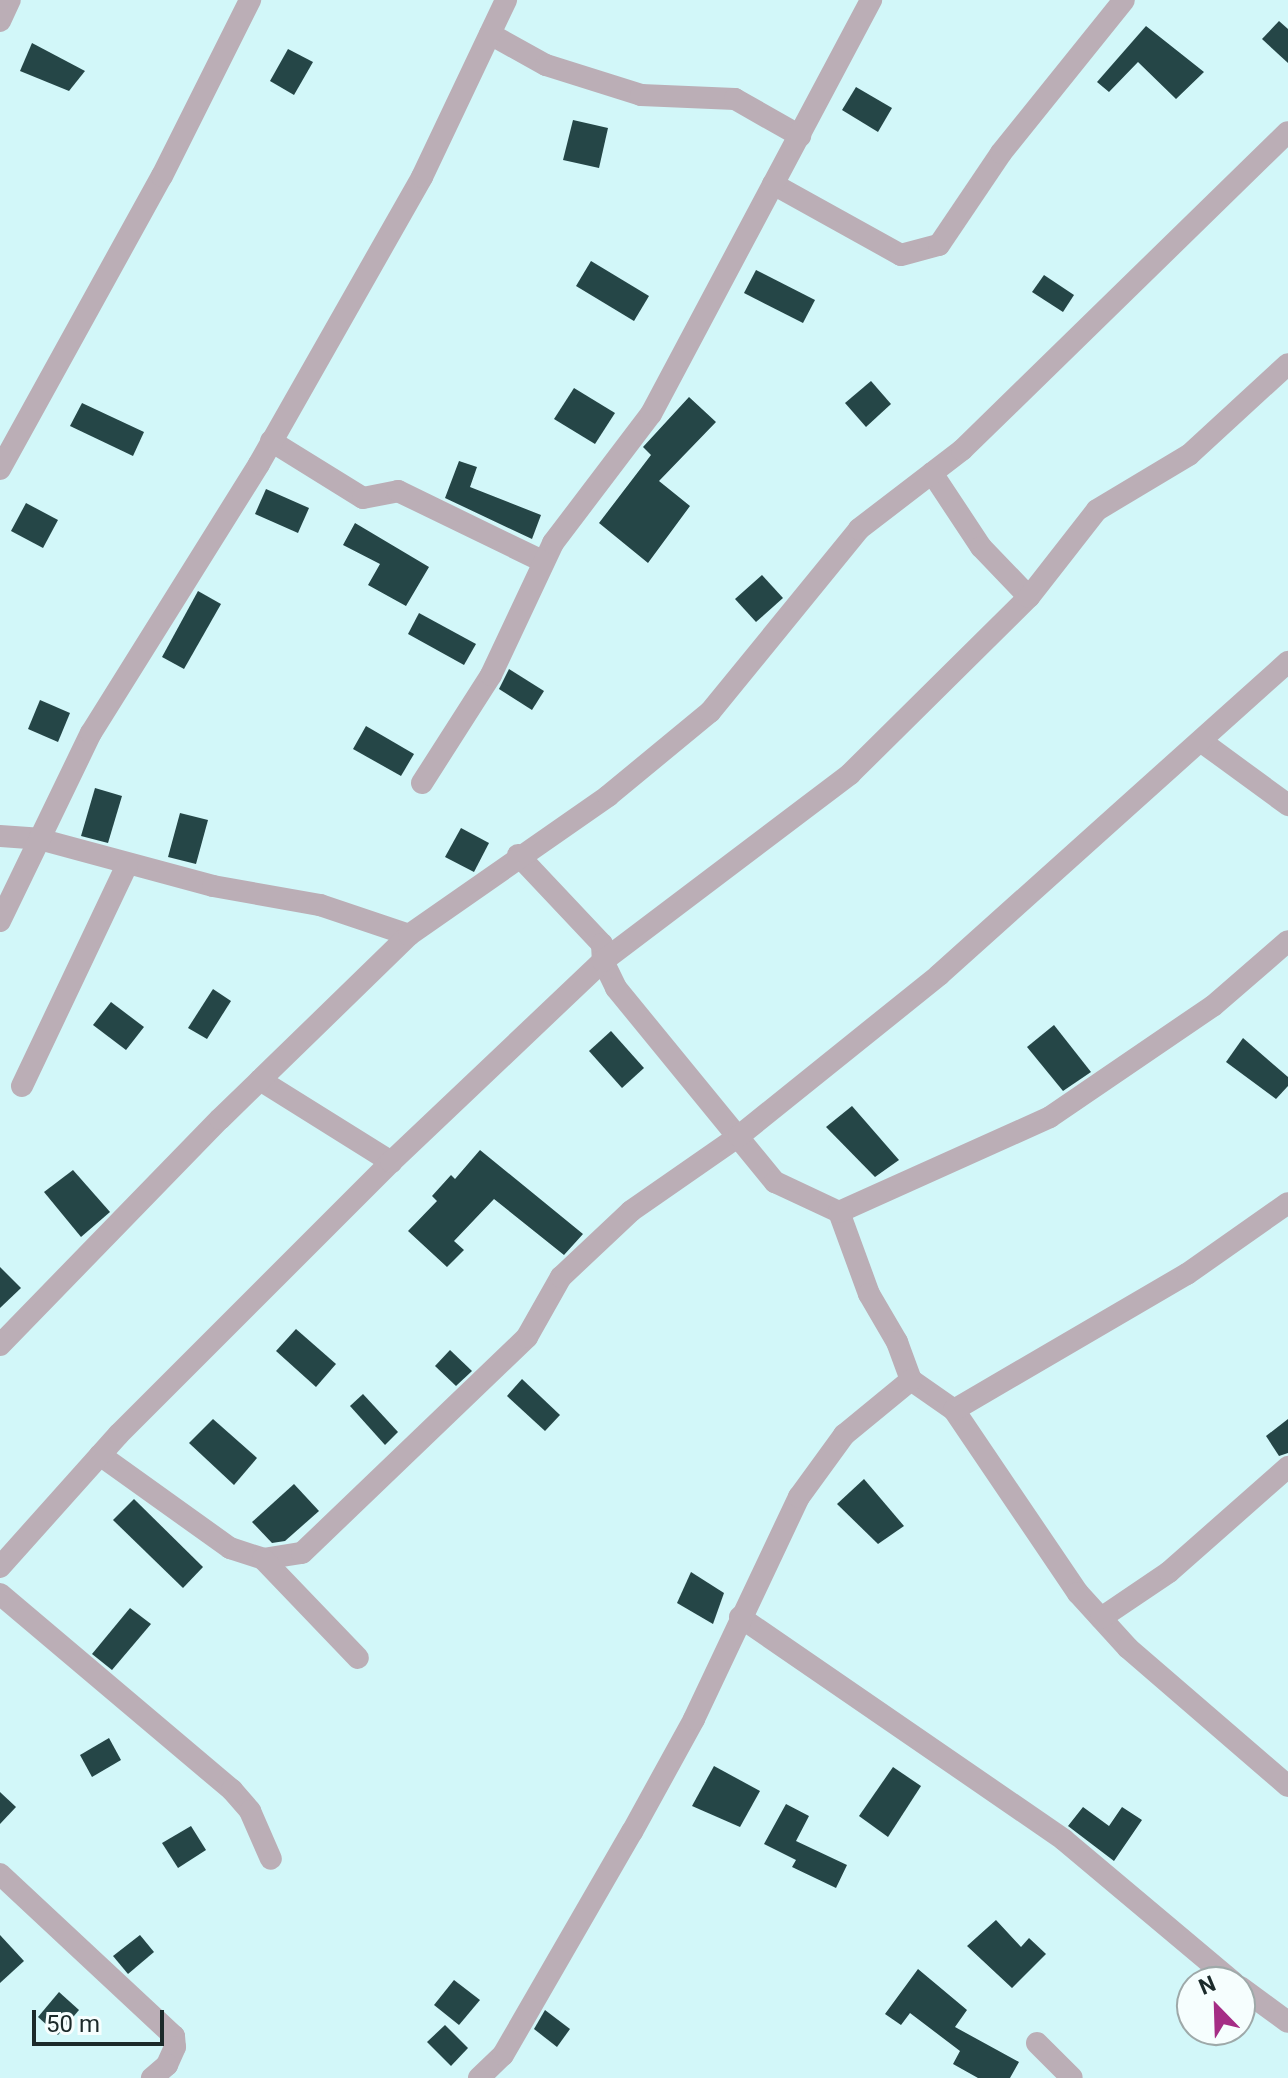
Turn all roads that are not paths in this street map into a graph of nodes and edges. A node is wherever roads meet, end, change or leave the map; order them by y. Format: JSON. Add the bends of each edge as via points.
{"nodes":[{"id":1,"x":10,"y":0,"type":"edge"},
{"id":2,"x":250,"y":0,"type":"edge"},
{"id":3,"x":506,"y":0,"type":"edge"},
{"id":4,"x":871,"y":0,"type":"edge"},
{"id":5,"x":1124,"y":0,"type":"edge"},
{"id":6,"x":0,"y":21,"type":"edge"},
{"id":7,"x":490,"y":34,"type":"junction"},
{"id":8,"x":1288,"y":132,"type":"edge"},
{"id":9,"x":800,"y":136,"type":"junction"},
{"id":10,"x":773,"y":184,"type":"junction"},
{"id":11,"x":1288,"y":364,"type":"edge"},
{"id":12,"x":271,"y":441,"type":"junction"},
{"id":13,"x":0,"y":469,"type":"edge"},
{"id":14,"x":932,"y":473,"type":"junction"},
{"id":15,"x":544,"y":562,"type":"junction"},
{"id":16,"x":1029,"y":597,"type":"junction"},
{"id":17,"x":1288,"y":662,"type":"edge"},
{"id":18,"x":1202,"y":742,"type":"junction"},
{"id":19,"x":422,"y":783,"type":"dead end"},
{"id":20,"x":1288,"y":805,"type":"edge"},
{"id":21,"x":0,"y":836,"type":"edge"},
{"id":22,"x":39,"y":839,"type":"junction"},
{"id":23,"x":518,"y":855,"type":"junction"},
{"id":24,"x":127,"y":865,"type":"junction"},
{"id":25,"x":0,"y":921,"type":"edge"},
{"id":26,"x":409,"y":935,"type":"junction"},
{"id":27,"x":1288,"y":941,"type":"edge"},
{"id":28,"x":603,"y":961,"type":"junction"},
{"id":29,"x":260,"y":1080,"type":"junction"},
{"id":30,"x":22,"y":1086,"type":"dead end"},
{"id":31,"x":739,"y":1136,"type":"junction"},
{"id":32,"x":391,"y":1162,"type":"junction"},
{"id":33,"x":1288,"y":1203,"type":"edge"},
{"id":34,"x":839,"y":1212,"type":"junction"},
{"id":35,"x":0,"y":1345,"type":"edge"},
{"id":36,"x":911,"y":1380,"type":"junction"},
{"id":37,"x":954,"y":1410,"type":"junction"},
{"id":38,"x":100,"y":1455,"type":"junction"},
{"id":39,"x":1288,"y":1467,"type":"edge"},
{"id":40,"x":263,"y":1559,"type":"junction"},
{"id":41,"x":0,"y":1567,"type":"edge"},
{"id":42,"x":0,"y":1594,"type":"edge"},
{"id":43,"x":740,"y":1617,"type":"junction"},
{"id":44,"x":1101,"y":1618,"type":"junction"},
{"id":45,"x":358,"y":1658,"type":"dead end"},
{"id":46,"x":1288,"y":1786,"type":"edge"},
{"id":47,"x":271,"y":1859,"type":"dead end"},
{"id":48,"x":0,"y":1874,"type":"edge"},
{"id":49,"x":1214,"y":1966,"type":"edge"},
{"id":50,"x":1256,"y":1999,"type":"edge"},
{"id":51,"x":1288,"y":2022,"type":"edge"},
{"id":52,"x":1037,"y":2043,"type":"dead end"},
{"id":53,"x":490,"y":2074,"type":"edge"},
{"id":54,"x":152,"y":2078,"type":"edge"},
{"id":55,"x":1072,"y":2078,"type":"edge"}],
"edges":[{"from":1,"to":6,"type":"street"},
{"from":2,"to":13,"type":"street","via":[[162,176]]},
{"from":3,"to":7,"type":"street"},
{"from":4,"to":9,"type":"street"},
{"from":5,"to":10,"type":"street","via":[[1001,153],[939,245],[901,255]]},
{"from":7,"to":9,"type":"street","via":[[546,65],[641,95],[735,99]]},
{"from":7,"to":12,"type":"street","via":[[422,177]]},
{"from":8,"to":14,"type":"street","via":[[962,450]]},
{"from":9,"to":10,"type":"street"},
{"from":10,"to":15,"type":"street","via":[[651,414]]},
{"from":11,"to":16,"type":"street","via":[[1189,455],[1097,510]]},
{"from":12,"to":15,"type":"street","via":[[363,498],[398,491]]},
{"from":12,"to":22,"type":"street","via":[[91,733]]},
{"from":14,"to":16,"type":"street","via":[[981,547]]},
{"from":14,"to":23,"type":"street","via":[[859,529],[710,712],[608,796]]},
{"from":15,"to":19,"type":"street","via":[[491,675]]},
{"from":16,"to":28,"type":"street","via":[[850,774],[721,877]]},
{"from":17,"to":18,"type":"street"},
{"from":18,"to":20,"type":"street"},
{"from":18,"to":31,"type":"street","via":[[939,975]]},
{"from":21,"to":22,"type":"street"},
{"from":22,"to":24,"type":"street"},
{"from":22,"to":25,"type":"street"},
{"from":23,"to":26,"type":"street"},
{"from":23,"to":28,"type":"street","via":[[602,944]]},
{"from":24,"to":26,"type":"street","via":[[320,905]]},
{"from":24,"to":30,"type":"street"},
{"from":26,"to":29,"type":"street"},
{"from":27,"to":34,"type":"street","via":[[1213,1006],[1050,1117]]},
{"from":28,"to":31,"type":"street","via":[[616,988]]},
{"from":28,"to":32,"type":"street"},
{"from":29,"to":32,"type":"street"},
{"from":29,"to":35,"type":"street"},
{"from":31,"to":34,"type":"street","via":[[775,1182]]},
{"from":31,"to":40,"type":"street","via":[[631,1211],[561,1277],[527,1337],[321,1538],[292,1556]]},
{"from":32,"to":38,"type":"street"},
{"from":33,"to":37,"type":"street","via":[[1187,1274]]},
{"from":34,"to":36,"type":"street","via":[[869,1294],[897,1342]]},
{"from":36,"to":37,"type":"street"},
{"from":36,"to":43,"type":"street","via":[[844,1435],[799,1497]]},
{"from":37,"to":44,"type":"street"},
{"from":38,"to":40,"type":"street","via":[[230,1548]]},
{"from":38,"to":41,"type":"street"},
{"from":39,"to":44,"type":"street","via":[[1169,1572]]},
{"from":40,"to":45,"type":"street"},
{"from":42,"to":47,"type":"street","via":[[232,1790],[250,1811]]},
{"from":43,"to":49,"type":"street","via":[[1064,1840]]},
{"from":43,"to":53,"type":"street","via":[[694,1719]]},
{"from":44,"to":46,"type":"street","via":[[1198,1712]]},
{"from":48,"to":54,"type":"street","via":[[174,2036],[167,2065]]},
{"from":50,"to":51,"type":"street"},
{"from":52,"to":55,"type":"street"}]}
